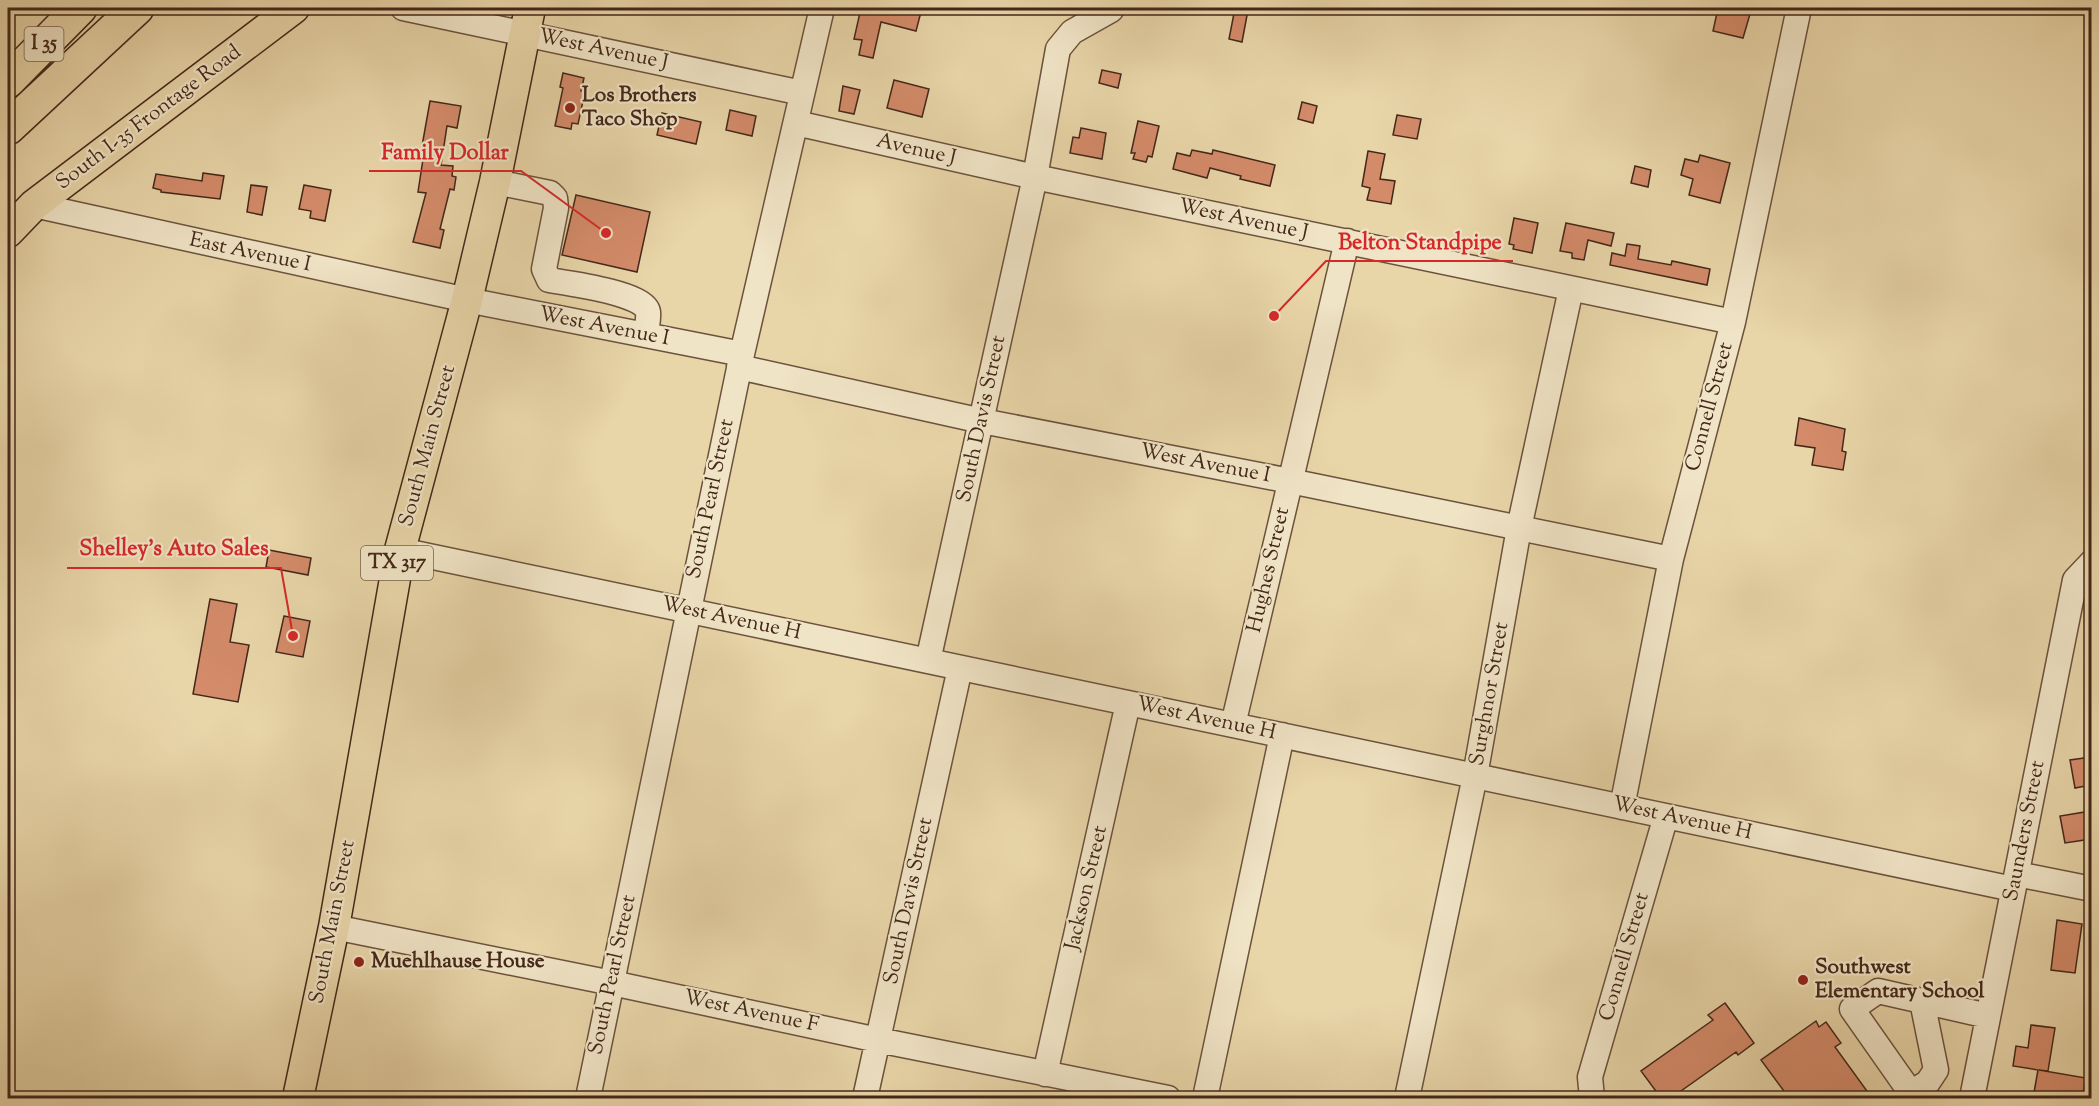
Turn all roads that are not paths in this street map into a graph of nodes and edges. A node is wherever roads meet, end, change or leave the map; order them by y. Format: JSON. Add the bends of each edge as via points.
{"nodes":[{"id":1,"x":80,"y":8,"type":"edge"},
{"id":2,"x":127,"y":8,"type":"edge"},
{"id":3,"x":137,"y":8,"type":"edge"},
{"id":4,"x":294,"y":8,"type":"edge"},
{"id":5,"x":403,"y":8,"type":"edge"},
{"id":6,"x":822,"y":8,"type":"edge"},
{"id":7,"x":1799,"y":8,"type":"edge"},
{"id":8,"x":1111,"y":10,"type":"dead end"},
{"id":9,"x":527,"y":20,"type":"edge"},
{"id":10,"x":75,"y":64,"type":"junction"},
{"id":11,"x":8,"y":81,"type":"edge"},
{"id":12,"x":802,"y":93,"type":"junction"},
{"id":13,"x":796,"y":123,"type":"junction"},
{"id":14,"x":8,"y":128,"type":"edge"},
{"id":15,"x":1035,"y":177,"type":"junction"},
{"id":16,"x":495,"y":182,"type":"junction"},
{"id":17,"x":34,"y":205,"type":"junction"},
{"id":18,"x":8,"y":232,"type":"edge"},
{"id":19,"x":1347,"y":241,"type":"junction"},
{"id":20,"x":549,"y":280,"type":"junction"},
{"id":21,"x":1571,"y":289,"type":"junction"},
{"id":22,"x":467,"y":300,"type":"junction"},
{"id":23,"x":539,"y":314,"type":"junction"},
{"id":24,"x":1733,"y":322,"type":"junction"},
{"id":25,"x":646,"y":335,"type":"junction"},
{"id":26,"x":740,"y":361,"type":"junction"},
{"id":27,"x":982,"y":421,"type":"junction"},
{"id":28,"x":1290,"y":481,"type":"junction"},
{"id":29,"x":1519,"y":528,"type":"junction"},
{"id":30,"x":400,"y":550,"type":"junction"},
{"id":31,"x":1671,"y":559,"type":"junction"},
{"id":32,"x":2088,"y":565,"type":"edge"},
{"id":33,"x":687,"y":610,"type":"junction"},
{"id":34,"x":928,"y":661,"type":"junction"},
{"id":35,"x":960,"y":668,"type":"junction"},
{"id":36,"x":1128,"y":703,"type":"junction"},
{"id":37,"x":1233,"y":725,"type":"junction"},
{"id":38,"x":1282,"y":735,"type":"junction"},
{"id":39,"x":1475,"y":776,"type":"junction"},
{"id":40,"x":1622,"y":807,"type":"junction"},
{"id":41,"x":1666,"y":816,"type":"junction"},
{"id":42,"x":2015,"y":881,"type":"junction"},
{"id":43,"x":2091,"y":889,"type":"edge"},
{"id":44,"x":334,"y":927,"type":"junction"},
{"id":45,"x":612,"y":983,"type":"junction"},
{"id":46,"x":1922,"y":1001,"type":"dead end"},
{"id":47,"x":1988,"y":1016,"type":"junction"},
{"id":48,"x":878,"y":1040,"type":"junction"},
{"id":49,"x":1045,"y":1074,"type":"junction"},
{"id":50,"x":1078,"y":1090,"type":"edge"},
{"id":51,"x":298,"y":1098,"type":"edge"},
{"id":52,"x":588,"y":1098,"type":"edge"},
{"id":53,"x":865,"y":1098,"type":"edge"},
{"id":54,"x":1168,"y":1098,"type":"edge"},
{"id":55,"x":1205,"y":1098,"type":"edge"},
{"id":56,"x":1407,"y":1098,"type":"edge"},
{"id":57,"x":1592,"y":1098,"type":"edge"},
{"id":58,"x":1972,"y":1098,"type":"edge"}],
"edges":[{"from":1,"to":11,"type":"highway","number":"I 35"},
{"from":2,"to":10,"type":"highway","number":"I 35"},
{"from":3,"to":10,"type":"highway"},
{"from":4,"to":17,"type":"main road","name":"South I-35 Frontage Road"},
{"from":5,"to":9,"type":"street","name":"West Avenue J"},
{"from":6,"to":12,"type":"street","name":"South Pearl Street"},
{"from":7,"to":24,"type":"street","name":"Connell Street"},
{"from":8,"to":15,"type":"street","name":"South Davis Street","via":[[1072,32],[1058,49]]},
{"from":9,"to":12,"type":"street","name":"West Avenue J"},
{"from":9,"to":16,"type":"main road","name":"South Main Street","number":"TX 317"},
{"from":10,"to":14,"type":"highway","number":"I 35"},
{"from":12,"to":13,"type":"street","name":"South Pearl Street"},
{"from":13,"to":15,"type":"street","name":"Avenue J"},
{"from":13,"to":26,"type":"street","name":"South Pearl Street"},
{"from":15,"to":19,"type":"street","name":"West Avenue J"},
{"from":15,"to":27,"type":"street","name":"South Davis Street"},
{"from":16,"to":20,"type":"street","via":[[550,193],[555,198],[544,269]]},
{"from":16,"to":22,"type":"main road","name":"South Main Street","number":"TX 317"},
{"from":17,"to":18,"type":"main road","name":"South I-35 Frontage Road"},
{"from":17,"to":22,"type":"street","name":"East Avenue I"},
{"from":19,"to":21,"type":"street","name":"West Avenue J"},
{"from":19,"to":28,"type":"street","name":"Hughes Street"},
{"from":20,"to":23,"type":"street"},
{"from":20,"to":25,"type":"street","via":[[643,302],[648,311]]},
{"from":21,"to":24,"type":"street","name":"West Avenue J"},
{"from":21,"to":29,"type":"street","name":"Surghnor Street"},
{"from":22,"to":23,"type":"street","name":"West Avenue I"},
{"from":22,"to":30,"type":"main road","name":"South Main Street","number":"TX 317"},
{"from":23,"to":25,"type":"street","name":"West Avenue I"},
{"from":24,"to":31,"type":"street","name":"Connell Street"},
{"from":25,"to":26,"type":"street","name":"West Avenue I"},
{"from":26,"to":27,"type":"street","name":"West Avenue I"},
{"from":26,"to":33,"type":"street","name":"South Pearl Street"},
{"from":27,"to":28,"type":"street","name":"West Avenue I"},
{"from":27,"to":34,"type":"street","name":"South Davis Street"},
{"from":28,"to":29,"type":"street","name":"West Avenue I"},
{"from":28,"to":37,"type":"street","name":"Hughes Street"},
{"from":29,"to":31,"type":"street","name":"West Avenue I"},
{"from":29,"to":39,"type":"street","name":"Surghnor Street"},
{"from":30,"to":33,"type":"street","name":"West Avenue H"},
{"from":30,"to":44,"type":"main road","name":"South Main Street","number":"TX 317"},
{"from":31,"to":40,"type":"street","name":"Connell Street"},
{"from":32,"to":42,"type":"street","name":"Saunders Street","via":[[2075,580]]},
{"from":33,"to":34,"type":"street","name":"West Avenue H"},
{"from":33,"to":45,"type":"street","name":"South Pearl Street"},
{"from":34,"to":35,"type":"street","name":"West Avenue H"},
{"from":35,"to":36,"type":"street","name":"West Avenue H"},
{"from":35,"to":48,"type":"street","name":"South Davis Street"},
{"from":36,"to":37,"type":"street","name":"West Avenue H"},
{"from":36,"to":49,"type":"street","name":"Jackson Street"},
{"from":37,"to":38,"type":"street","name":"West Avenue H"},
{"from":38,"to":39,"type":"street","name":"West Avenue H"},
{"from":38,"to":55,"type":"street"},
{"from":39,"to":40,"type":"street","name":"West Avenue H"},
{"from":39,"to":56,"type":"street","name":"Surghnor Street"},
{"from":40,"to":41,"type":"street","name":"West Avenue H"},
{"from":41,"to":42,"type":"street","name":"West Avenue H"},
{"from":41,"to":57,"type":"street","name":"Connell Street","via":[[1590,1077]]},
{"from":42,"to":43,"type":"street","name":"West Avenue H"},
{"from":42,"to":47,"type":"street","name":"Saunders Street"},
{"from":44,"to":45,"type":"street","name":"West Avenue F"},
{"from":44,"to":51,"type":"main road","name":"South Main Street","number":"TX 317"},
{"from":45,"to":48,"type":"street","name":"West Avenue F"},
{"from":45,"to":52,"type":"street","name":"South Pearl Street"},
{"from":46,"to":47,"type":"street"},
{"from":47,"to":58,"type":"street","name":"Saunders Street"},
{"from":48,"to":49,"type":"street","name":"West Avenue F"},
{"from":48,"to":53,"type":"street","name":"South Davis Street"},
{"from":49,"to":50,"type":"street","name":"West Avenue F"},
{"from":50,"to":54,"type":"street","name":"West Avenue F"}]}
